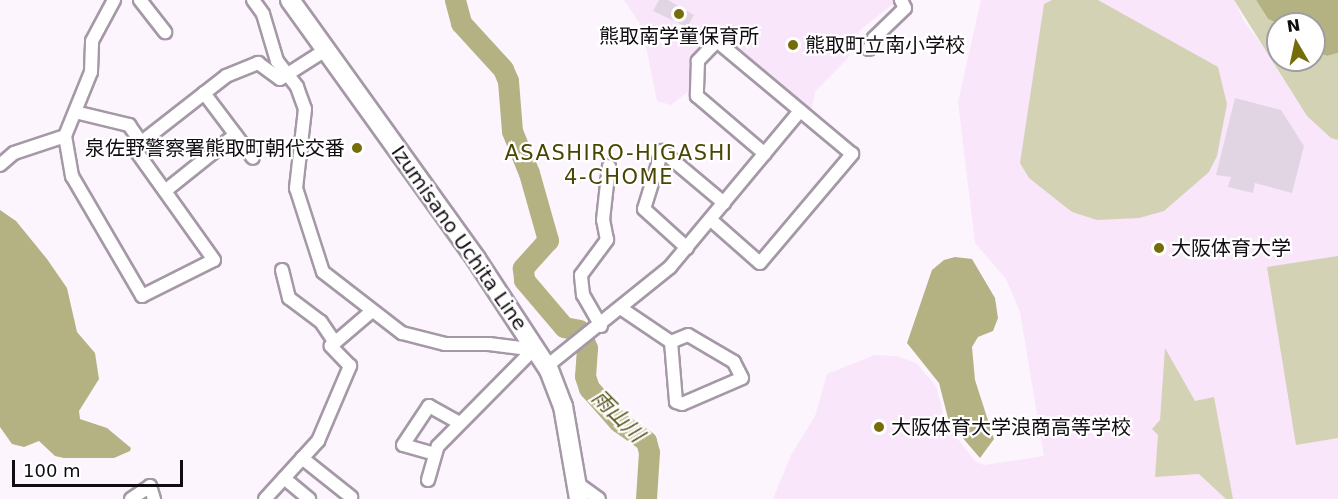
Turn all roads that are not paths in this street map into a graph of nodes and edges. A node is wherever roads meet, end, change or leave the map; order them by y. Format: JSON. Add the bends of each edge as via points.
{"nodes":[{"id":1,"x":114,"y":0,"type":"edge"},
{"id":2,"x":140,"y":0,"type":"edge"},
{"id":3,"x":253,"y":0,"type":"edge"},
{"id":4,"x":290,"y":0,"type":"edge"},
{"id":5,"x":901,"y":0,"type":"edge"},
{"id":6,"x":165,"y":32,"type":"dead end"},
{"id":7,"x":327,"y":49,"type":"junction"},
{"id":8,"x":869,"y":49,"type":"dead end"},
{"id":9,"x":288,"y":76,"type":"junction"},
{"id":10,"x":204,"y":93,"type":"junction"},
{"id":11,"x":800,"y":111,"type":"junction"},
{"id":12,"x":75,"y":112,"type":"junction"},
{"id":13,"x":236,"y":135,"type":"junction"},
{"id":14,"x":65,"y":136,"type":"junction"},
{"id":15,"x":141,"y":142,"type":"junction"},
{"id":16,"x":765,"y":154,"type":"junction"},
{"id":17,"x":253,"y":158,"type":"dead end"},
{"id":18,"x":0,"y":165,"type":"edge"},
{"id":19,"x":609,"y":166,"type":"dead end"},
{"id":20,"x":165,"y":191,"type":"junction"},
{"id":21,"x":724,"y":203,"type":"junction"},
{"id":22,"x":711,"y":220,"type":"junction"},
{"id":23,"x":687,"y":248,"type":"junction"},
{"id":24,"x":282,"y":270,"type":"dead end"},
{"id":25,"x":622,"y":309,"type":"junction"},
{"id":26,"x":372,"y":311,"type":"junction"},
{"id":27,"x":597,"y":329,"type":"junction"},
{"id":28,"x":671,"y":342,"type":"junction"},
{"id":29,"x":335,"y":343,"type":"junction"},
{"id":30,"x":535,"y":350,"type":"junction"},
{"id":31,"x":547,"y":366,"type":"junction"},
{"id":32,"x":460,"y":423,"type":"junction"},
{"id":33,"x":435,"y":454,"type":"junction"},
{"id":34,"x":302,"y":458,"type":"junction"},
{"id":35,"x":284,"y":478,"type":"junction"},
{"id":36,"x":428,"y":480,"type":"dead end"},
{"id":37,"x":578,"y":491,"type":"edge"},
{"id":38,"x":351,"y":497,"type":"dead end"},
{"id":39,"x":131,"y":499,"type":"edge"},
{"id":40,"x":154,"y":499,"type":"edge"},
{"id":41,"x":265,"y":499,"type":"edge"},
{"id":42,"x":309,"y":499,"type":"edge"},
{"id":43,"x":599,"y":499,"type":"edge"}],
"edges":[{"from":1,"to":12,"type":"street","via":[[93,40],[91,72]]},
{"from":2,"to":6,"type":"street"},
{"from":3,"to":9,"type":"street","via":[[263,14],[272,49]]},
{"from":4,"to":7,"type":"main road","name":"Izumisano Uchita Line"},
{"from":5,"to":8,"type":"street","via":[[905,8],[874,38]]},
{"from":7,"to":9,"type":"street"},
{"from":7,"to":30,"type":"main road","name":"Izumisano Uchita Line"},
{"from":9,"to":10,"type":"street","via":[[280,79],[258,63],[226,76]]},
{"from":9,"to":26,"type":"street","via":[[305,109],[296,188],[304,222],[323,272]]},
{"from":10,"to":13,"type":"street"},
{"from":10,"to":15,"type":"street"},
{"from":11,"to":16,"type":"street"},
{"from":11,"to":16,"type":"street","via":[[717,41],[698,61],[697,96]]},
{"from":11,"to":22,"type":"street","via":[[852,154],[760,263]]},
{"from":12,"to":14,"type":"street"},
{"from":12,"to":15,"type":"street","via":[[129,125]]},
{"from":13,"to":17,"type":"street"},
{"from":13,"to":20,"type":"street"},
{"from":14,"to":18,"type":"street","via":[[14,153]]},
{"from":14,"to":20,"type":"street","via":[[72,176],[142,296],[214,260]]},
{"from":15,"to":20,"type":"street","via":[[134,147]]},
{"from":16,"to":21,"type":"street"},
{"from":19,"to":27,"type":"street","via":[[603,220],[607,240],[581,275],[583,295]]},
{"from":21,"to":22,"type":"street"},
{"from":21,"to":23,"type":"street","via":[[662,151],[644,209]]},
{"from":22,"to":23,"type":"street"},
{"from":23,"to":25,"type":"street"},
{"from":24,"to":29,"type":"street","via":[[289,298],[321,322]]},
{"from":25,"to":27,"type":"street"},
{"from":25,"to":28,"type":"street"},
{"from":26,"to":29,"type":"street"},
{"from":26,"to":30,"type":"street","via":[[402,333],[424,341]]},
{"from":27,"to":31,"type":"street"},
{"from":28,"to":28,"type":"street","via":[[688,335],[734,362],[742,378],[682,404],[676,402]]},
{"from":29,"to":34,"type":"street","via":[[331,346],[350,366],[318,441]]},
{"from":30,"to":31,"type":"main road","name":"Izumisano Uchita Line"},
{"from":30,"to":32,"type":"street"},
{"from":31,"to":37,"type":"main road","name":"Izumisano Uchita Line","via":[[563,406]]},
{"from":32,"to":33,"type":"street"},
{"from":32,"to":33,"type":"street","via":[[429,406],[403,445]]},
{"from":33,"to":36,"type":"street"},
{"from":34,"to":35,"type":"street"},
{"from":34,"to":38,"type":"street"},
{"from":35,"to":41,"type":"street"},
{"from":35,"to":42,"type":"street"},
{"from":37,"to":43,"type":"street"},
{"from":39,"to":40,"type":"street","via":[[150,486]]}]}
